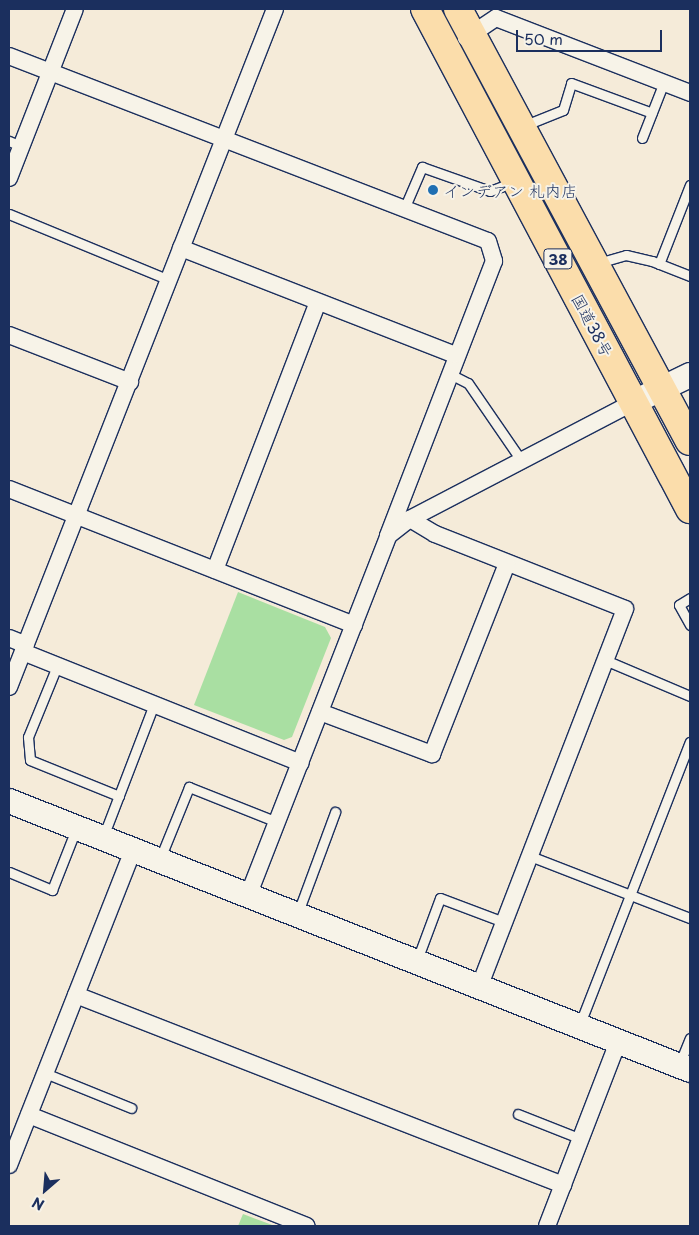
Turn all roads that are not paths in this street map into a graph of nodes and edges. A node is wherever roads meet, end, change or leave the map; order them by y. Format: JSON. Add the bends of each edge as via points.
{"nodes":[{"id":1,"x":75,"y":9,"type":"edge"},
{"id":2,"x":275,"y":9,"type":"edge"},
{"id":3,"x":425,"y":9,"type":"edge"},
{"id":4,"x":458,"y":9,"type":"edge"},
{"id":5,"x":497,"y":14,"type":"edge"},
{"id":6,"x":472,"y":34,"type":"junction"},
{"id":7,"x":447,"y":50,"type":"junction"},
{"id":8,"x":9,"y":56,"type":"edge"},
{"id":9,"x":50,"y":72,"type":"junction"},
{"id":10,"x":664,"y":82,"type":"junction"},
{"id":11,"x":690,"y":93,"type":"edge"},
{"id":12,"x":652,"y":113,"type":"junction"},
{"id":13,"x":521,"y":127,"type":"junction"},
{"id":14,"x":642,"y":138,"type":"dead end"},
{"id":15,"x":223,"y":139,"type":"junction"},
{"id":16,"x":15,"y":143,"type":"edge"},
{"id":17,"x":9,"y":178,"type":"edge"},
{"id":18,"x":517,"y":181,"type":"junction"},
{"id":19,"x":690,"y":185,"type":"edge"},
{"id":20,"x":404,"y":209,"type":"junction"},
{"id":21,"x":9,"y":214,"type":"edge"},
{"id":22,"x":181,"y":248,"type":"junction"},
{"id":23,"x":595,"y":263,"type":"junction"},
{"id":24,"x":659,"y":264,"type":"junction"},
{"id":25,"x":690,"y":276,"type":"edge"},
{"id":26,"x":169,"y":280,"type":"junction"},
{"id":27,"x":318,"y":302,"type":"junction"},
{"id":28,"x":9,"y":335,"type":"edge"},
{"id":29,"x":455,"y":355,"type":"junction"},
{"id":30,"x":448,"y":373,"type":"junction"},
{"id":31,"x":690,"y":375,"type":"edge"},
{"id":32,"x":130,"y":382,"type":"junction"},
{"id":33,"x":662,"y":388,"type":"junction"},
{"id":34,"x":634,"y":402,"type":"junction"},
{"id":35,"x":690,"y":441,"type":"edge"},
{"id":36,"x":521,"y":460,"type":"junction"},
{"id":37,"x":9,"y":489,"type":"edge"},
{"id":38,"x":690,"y":509,"type":"edge"},
{"id":39,"x":78,"y":516,"type":"junction"},
{"id":40,"x":410,"y":519,"type":"junction"},
{"id":41,"x":388,"y":536,"type":"junction"},
{"id":42,"x":507,"y":564,"type":"junction"},
{"id":43,"x":215,"y":570,"type":"junction"},
{"id":44,"x":690,"y":598,"type":"edge"},
{"id":45,"x":354,"y":625,"type":"junction"},
{"id":46,"x":690,"y":625,"type":"edge"},
{"id":47,"x":9,"y":638,"type":"edge"},
{"id":48,"x":24,"y":649,"type":"junction"},
{"id":49,"x":605,"y":660,"type":"junction"},
{"id":50,"x":57,"y":666,"type":"junction"},
{"id":51,"x":9,"y":687,"type":"edge"},
{"id":52,"x":690,"y":696,"type":"edge"},
{"id":53,"x":154,"y":704,"type":"junction"},
{"id":54,"x":320,"y":712,"type":"junction"},
{"id":55,"x":690,"y":742,"type":"edge"},
{"id":56,"x":687,"y":758,"type":"edge"},
{"id":57,"x":301,"y":762,"type":"junction"},
{"id":58,"x":119,"y":796,"type":"junction"},
{"id":59,"x":9,"y":801,"type":"edge"},
{"id":60,"x":335,"y":812,"type":"dead end"},
{"id":61,"x":277,"y":822,"type":"junction"},
{"id":62,"x":77,"y":828,"type":"junction"},
{"id":63,"x":102,"y":838,"type":"junction"},
{"id":64,"x":133,"y":850,"type":"junction"},
{"id":65,"x":530,"y":856,"type":"junction"},
{"id":66,"x":159,"y":861,"type":"junction"},
{"id":67,"x":9,"y":872,"type":"edge"},
{"id":68,"x":630,"y":894,"type":"junction"},
{"id":69,"x":248,"y":896,"type":"junction"},
{"id":70,"x":297,"y":915,"type":"junction"},
{"id":71,"x":690,"y":918,"type":"edge"},
{"id":72,"x":504,"y":922,"type":"junction"},
{"id":73,"x":416,"y":962,"type":"junction"},
{"id":74,"x":479,"y":987,"type":"junction"},
{"id":75,"x":76,"y":994,"type":"junction"},
{"id":76,"x":579,"y":1026,"type":"junction"},
{"id":77,"x":690,"y":1038,"type":"edge"},
{"id":78,"x":618,"y":1042,"type":"junction"},
{"id":79,"x":685,"y":1068,"type":"edge"},
{"id":80,"x":45,"y":1073,"type":"junction"},
{"id":81,"x":131,"y":1108,"type":"dead end"},
{"id":82,"x":518,"y":1114,"type":"dead end"},
{"id":83,"x":28,"y":1115,"type":"junction"},
{"id":84,"x":581,"y":1139,"type":"junction"},
{"id":85,"x":9,"y":1165,"type":"edge"},
{"id":86,"x":563,"y":1186,"type":"junction"},
{"id":87,"x":307,"y":1226,"type":"edge"},
{"id":88,"x":547,"y":1226,"type":"edge"}],
"edges":[{"from":1,"to":9,"type":"street"},
{"from":2,"to":15,"type":"street"},
{"from":3,"to":7,"type":"highway","name":"国道38号","number":"38"},
{"from":4,"to":6,"type":"highway","name":"国道38号","number":"38"},
{"from":5,"to":6,"type":"street"},
{"from":5,"to":10,"type":"street"},
{"from":6,"to":7,"type":"street"},
{"from":6,"to":13,"type":"highway","name":"国道38号","number":"38"},
{"from":7,"to":18,"type":"highway","name":"国道38号","number":"38"},
{"from":8,"to":9,"type":"street"},
{"from":9,"to":15,"type":"street"},
{"from":9,"to":16,"type":"street"},
{"from":10,"to":11,"type":"street"},
{"from":10,"to":12,"type":"lane"},
{"from":12,"to":13,"type":"lane","via":[[571,83],[563,110]]},
{"from":12,"to":14,"type":"lane"},
{"from":13,"to":23,"type":"highway","name":"国道38号","number":"38"},
{"from":15,"to":20,"type":"street"},
{"from":15,"to":22,"type":"street"},
{"from":16,"to":17,"type":"street"},
{"from":18,"to":20,"type":"lane","via":[[490,191],[422,166]]},
{"from":18,"to":34,"type":"highway","name":"国道38号","number":"38"},
{"from":19,"to":24,"type":"lane"},
{"from":20,"to":29,"type":"street","via":[[488,241],[494,260]]},
{"from":21,"to":26,"type":"lane"},
{"from":22,"to":26,"type":"street"},
{"from":22,"to":27,"type":"street"},
{"from":23,"to":24,"type":"lane","via":[[626,255]]},
{"from":23,"to":33,"type":"highway","name":"国道38号","number":"38"},
{"from":24,"to":25,"type":"lane"},
{"from":26,"to":32,"type":"street"},
{"from":27,"to":29,"type":"street"},
{"from":27,"to":43,"type":"street"},
{"from":28,"to":32,"type":"street"},
{"from":29,"to":30,"type":"street"},
{"from":30,"to":36,"type":"lane","via":[[468,382]]},
{"from":30,"to":41,"type":"street"},
{"from":31,"to":33,"type":"street"},
{"from":32,"to":39,"type":"street"},
{"from":33,"to":34,"type":"street"},
{"from":33,"to":35,"type":"highway","name":"国道38号","number":"38"},
{"from":34,"to":36,"type":"street"},
{"from":34,"to":38,"type":"highway","name":"国道38号","number":"38"},
{"from":36,"to":40,"type":"street"},
{"from":37,"to":39,"type":"street"},
{"from":39,"to":43,"type":"street"},
{"from":39,"to":48,"type":"street"},
{"from":40,"to":41,"type":"street"},
{"from":40,"to":42,"type":"street","via":[[435,534]]},
{"from":41,"to":45,"type":"street"},
{"from":42,"to":49,"type":"street","via":[[625,609]]},
{"from":42,"to":54,"type":"street","via":[[432,754]]},
{"from":43,"to":45,"type":"street"},
{"from":44,"to":46,"type":"lane","via":[[679,605]]},
{"from":45,"to":54,"type":"street"},
{"from":47,"to":48,"type":"street"},
{"from":48,"to":50,"type":"street"},
{"from":48,"to":51,"type":"street"},
{"from":49,"to":52,"type":"lane"},
{"from":49,"to":65,"type":"street"},
{"from":50,"to":53,"type":"street"},
{"from":50,"to":58,"type":"lane","via":[[28,737],[30,760]]},
{"from":53,"to":57,"type":"street"},
{"from":53,"to":58,"type":"lane"},
{"from":54,"to":57,"type":"street"},
{"from":55,"to":56,"type":"lane"},
{"from":56,"to":68,"type":"lane"},
{"from":57,"to":61,"type":"street"},
{"from":58,"to":63,"type":"lane"},
{"from":59,"to":62,"type":"street"},
{"from":60,"to":70,"type":"lane"},
{"from":61,"to":66,"type":"lane","via":[[189,787]]},
{"from":61,"to":69,"type":"street"},
{"from":62,"to":63,"type":"street"},
{"from":62,"to":67,"type":"lane","via":[[52,890]]},
{"from":63,"to":64,"type":"street"},
{"from":64,"to":66,"type":"street"},
{"from":64,"to":75,"type":"street"},
{"from":65,"to":68,"type":"lane"},
{"from":65,"to":72,"type":"street"},
{"from":66,"to":69,"type":"street"},
{"from":68,"to":71,"type":"lane"},
{"from":68,"to":76,"type":"lane"},
{"from":69,"to":70,"type":"street"},
{"from":70,"to":73,"type":"street"},
{"from":72,"to":73,"type":"lane","via":[[440,898]]},
{"from":72,"to":74,"type":"street"},
{"from":73,"to":74,"type":"street"},
{"from":74,"to":76,"type":"street"},
{"from":75,"to":80,"type":"street"},
{"from":75,"to":86,"type":"street"},
{"from":76,"to":78,"type":"street"},
{"from":77,"to":79,"type":"lane"},
{"from":78,"to":79,"type":"street"},
{"from":78,"to":84,"type":"street"},
{"from":80,"to":81,"type":"lane"},
{"from":80,"to":83,"type":"street"},
{"from":82,"to":84,"type":"lane"},
{"from":83,"to":85,"type":"street"},
{"from":83,"to":87,"type":"street"},
{"from":84,"to":86,"type":"street"},
{"from":86,"to":88,"type":"street"}]}
